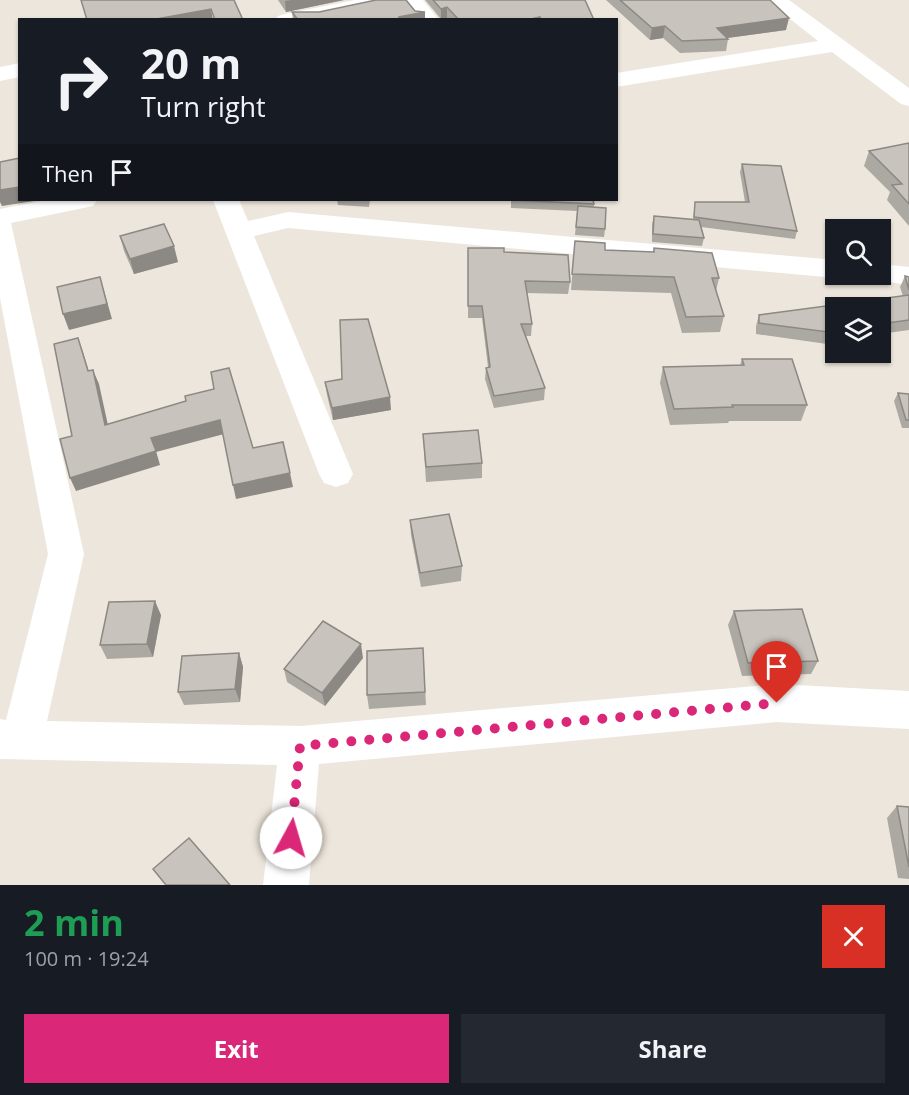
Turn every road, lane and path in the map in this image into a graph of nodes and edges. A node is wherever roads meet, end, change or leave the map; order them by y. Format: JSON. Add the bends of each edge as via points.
{"nodes":[{"id":1,"x":387,"y":0,"type":"edge"},
{"id":2,"x":412,"y":0,"type":"edge"},
{"id":3,"x":776,"y":0,"type":"edge"},
{"id":4,"x":295,"y":18,"type":"edge"},
{"id":5,"x":427,"y":18,"type":"edge"},
{"id":6,"x":836,"y":45,"type":"junction"},
{"id":7,"x":18,"y":70,"type":"edge"},
{"id":8,"x":0,"y":74,"type":"edge"},
{"id":9,"x":618,"y":80,"type":"edge"},
{"id":10,"x":909,"y":99,"type":"edge"},
{"id":11,"x":79,"y":201,"type":"edge"},
{"id":12,"x":226,"y":201,"type":"edge"},
{"id":13,"x":0,"y":218,"type":"edge"},
{"id":14,"x":0,"y":226,"type":"edge"},
{"id":15,"x":239,"y":231,"type":"junction"},
{"id":16,"x":825,"y":268,"type":"edge"},
{"id":17,"x":891,"y":274,"type":"edge"},
{"id":18,"x":909,"y":276,"type":"edge"},
{"id":19,"x":336,"y":474,"type":"dead end"},
{"id":20,"x":909,"y":710,"type":"edge"},
{"id":21,"x":11,"y":739,"type":"edge"},
{"id":22,"x":300,"y":746,"type":"junction"},
{"id":23,"x":286,"y":885,"type":"edge"}],
"edges":[{"from":1,"to":4,"type":"street"},
{"from":2,"to":5,"type":"street"},
{"from":3,"to":6,"type":"street"},
{"from":6,"to":9,"type":"street"},
{"from":6,"to":10,"type":"street"},
{"from":7,"to":8,"type":"street"},
{"from":11,"to":13,"type":"street"},
{"from":12,"to":15,"type":"street"},
{"from":14,"to":21,"type":"street","via":[[66,554]]},
{"from":15,"to":16,"type":"street","via":[[288,220]]},
{"from":15,"to":19,"type":"street"},
{"from":17,"to":18,"type":"street"},
{"from":20,"to":22,"type":"street","via":[[777,703]]},
{"from":21,"to":22,"type":"street"},
{"from":22,"to":23,"type":"street"}]}
